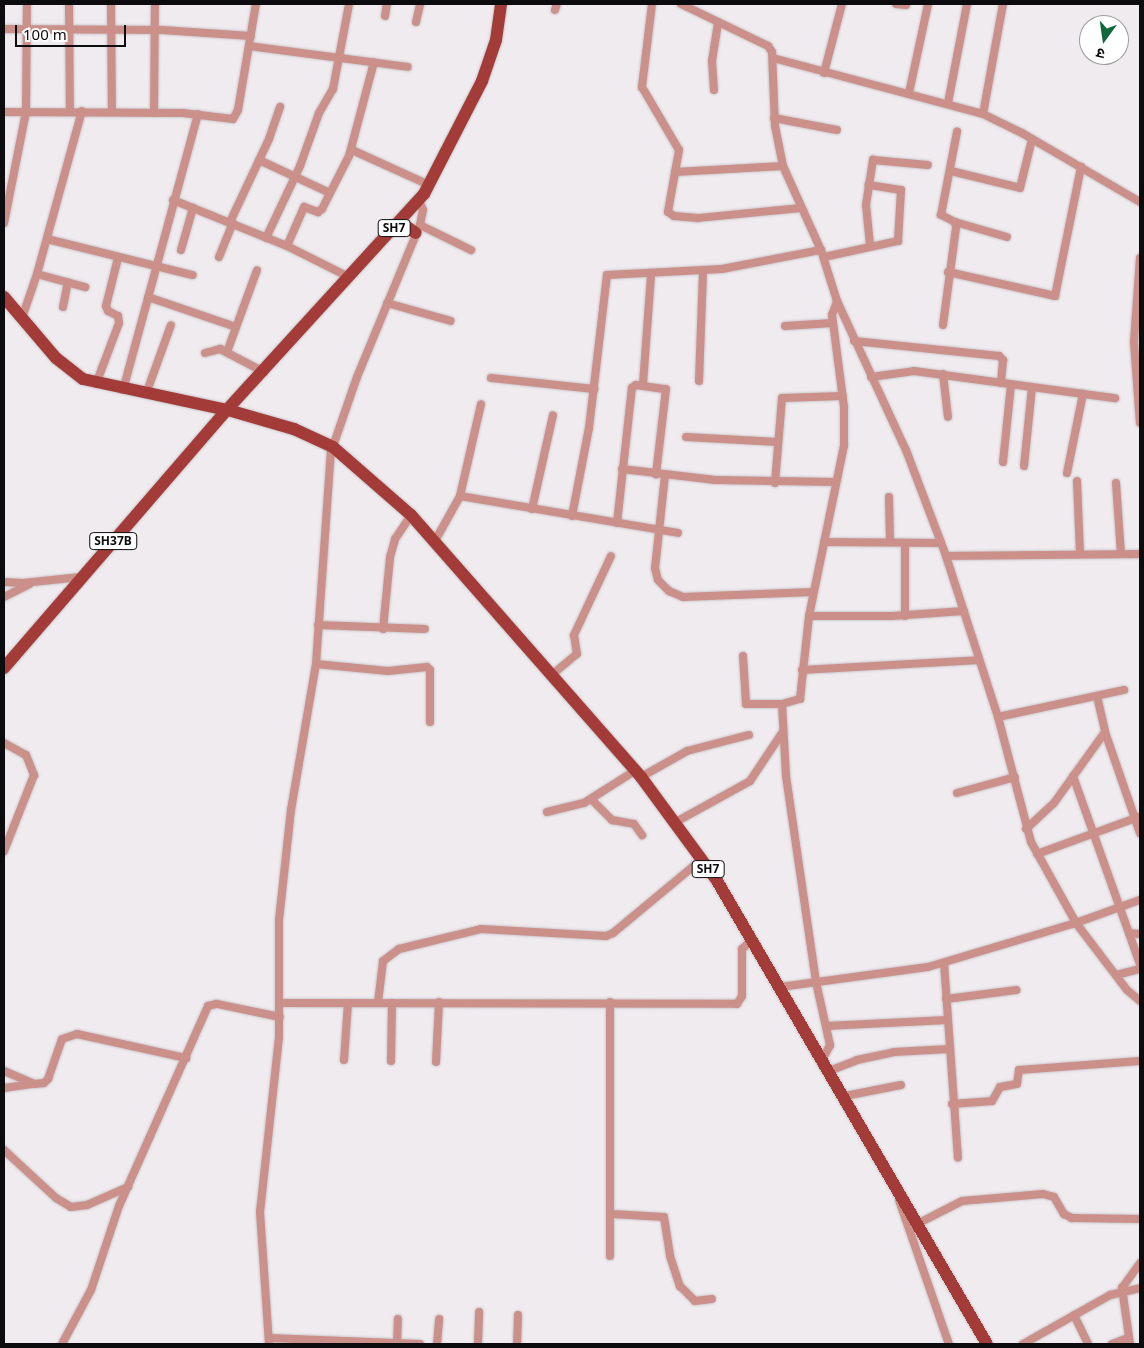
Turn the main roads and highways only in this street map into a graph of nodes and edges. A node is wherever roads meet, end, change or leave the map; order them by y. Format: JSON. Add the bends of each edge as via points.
{"nodes":[{"id":1,"x":501,"y":4,"type":"edge"},
{"id":2,"x":400,"y":222,"type":"junction"},
{"id":3,"x":418,"y":229,"type":"road end"},
{"id":4,"x":4,"y":297,"type":"edge"},
{"id":5,"x":4,"y":310,"type":"edge"},
{"id":6,"x":225,"y":412,"type":"junction"},
{"id":7,"x":5,"y":666,"type":"edge"},
{"id":8,"x":987,"y":1344,"type":"edge"}],
"edges":[{"from":1,"to":2,"type":"main road","number":"SH7","via":[[496,40],[482,81],[429,185]]},
{"from":2,"to":3,"type":"main road"},
{"from":2,"to":6,"type":"main road","number":"SH7"},
{"from":4,"to":6,"type":"main road","via":[[70,372],[96,384]]},
{"from":5,"to":6,"type":"main road","via":[[50,361],[82,385],[138,399]]},
{"from":6,"to":7,"type":"main road","number":"SH37B"},
{"from":6,"to":8,"type":"main road","number":"SH7","via":[[276,428],[345,457],[411,515],[554,673],[638,774],[701,860],[753,939]]}]}
